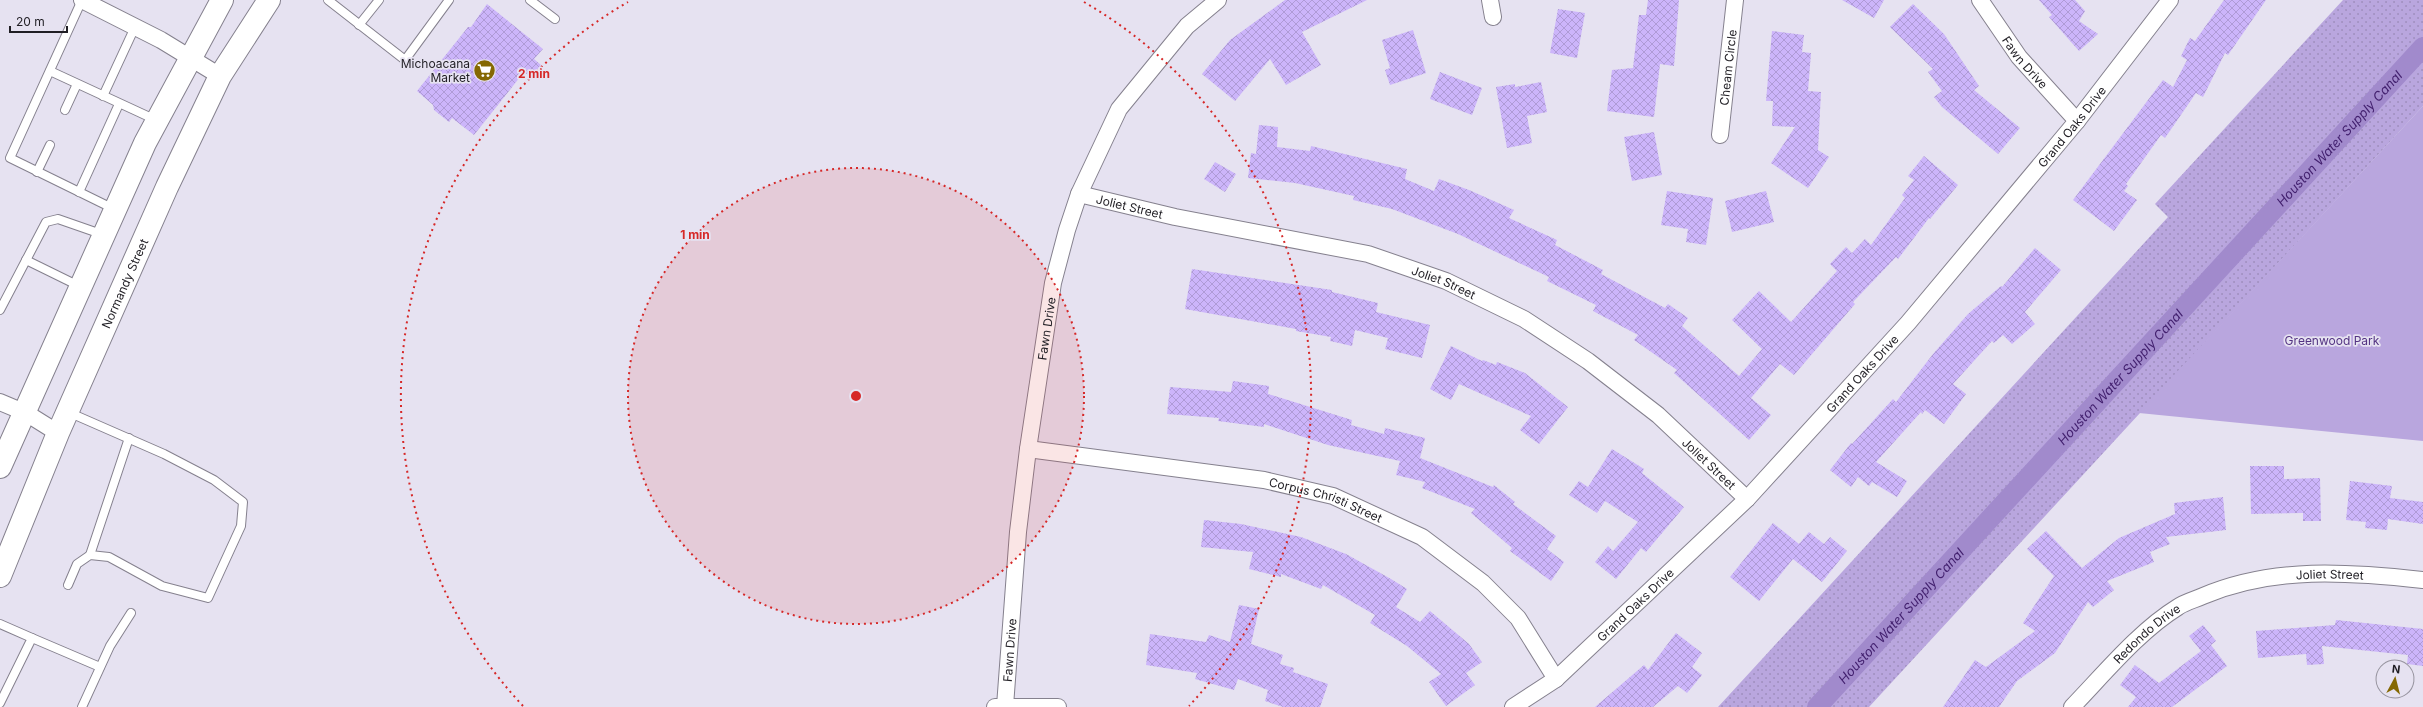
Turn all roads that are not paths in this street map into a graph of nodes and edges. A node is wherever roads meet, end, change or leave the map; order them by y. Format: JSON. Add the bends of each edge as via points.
{"nodes":[{"id":1,"x":82,"y":0,"type":"edge"},
{"id":2,"x":222,"y":0,"type":"edge"},
{"id":3,"x":269,"y":0,"type":"edge"},
{"id":4,"x":328,"y":0,"type":"edge"},
{"id":5,"x":379,"y":0,"type":"edge"},
{"id":6,"x":449,"y":0,"type":"edge"},
{"id":7,"x":530,"y":0,"type":"edge"},
{"id":8,"x":1218,"y":0,"type":"edge"},
{"id":9,"x":1490,"y":0,"type":"edge"},
{"id":10,"x":1735,"y":0,"type":"edge"},
{"id":11,"x":1980,"y":0,"type":"edge"},
{"id":12,"x":2170,"y":0,"type":"edge"},
{"id":13,"x":1493,"y":17,"type":"dead end"},
{"id":14,"x":555,"y":19,"type":"dead end"},
{"id":15,"x":360,"y":25,"type":"junction"},
{"id":16,"x":135,"y":27,"type":"junction"},
{"id":17,"x":191,"y":59,"type":"junction"},
{"id":18,"x":50,"y":72,"type":"junction"},
{"id":19,"x":220,"y":76,"type":"junction"},
{"id":20,"x":77,"y":84,"type":"junction"},
{"id":21,"x":103,"y":96,"type":"junction"},
{"id":22,"x":119,"y":104,"type":"junction"},
{"id":23,"x":65,"y":110,"type":"dead end"},
{"id":24,"x":157,"y":120,"type":"junction"},
{"id":25,"x":2077,"y":121,"type":"junction"},
{"id":26,"x":1720,"y":135,"type":"dead end"},
{"id":27,"x":50,"y":144,"type":"dead end"},
{"id":28,"x":37,"y":172,"type":"junction"},
{"id":29,"x":79,"y":192,"type":"junction"},
{"id":30,"x":1079,"y":194,"type":"junction"},
{"id":31,"x":116,"y":210,"type":"junction"},
{"id":32,"x":104,"y":235,"type":"junction"},
{"id":33,"x":26,"y":260,"type":"junction"},
{"id":34,"x":81,"y":288,"type":"junction"},
{"id":35,"x":0,"y":310,"type":"edge"},
{"id":36,"x":0,"y":402,"type":"edge"},
{"id":37,"x":68,"y":411,"type":"junction"},
{"id":38,"x":26,"y":413,"type":"junction"},
{"id":39,"x":58,"y":433,"type":"junction"},
{"id":40,"x":129,"y":438,"type":"junction"},
{"id":41,"x":1028,"y":449,"type":"junction"},
{"id":42,"x":0,"y":467,"type":"edge"},
{"id":43,"x":1747,"y":499,"type":"junction"},
{"id":44,"x":90,"y":555,"type":"junction"},
{"id":45,"x":0,"y":576,"type":"edge"},
{"id":46,"x":2423,"y":580,"type":"edge"},
{"id":47,"x":2238,"y":584,"type":"joint"},
{"id":48,"x":68,"y":585,"type":"dead end"},
{"id":49,"x":131,"y":613,"type":"dead end"},
{"id":50,"x":0,"y":624,"type":"edge"},
{"id":51,"x":32,"y":638,"type":"junction"},
{"id":52,"x":100,"y":667,"type":"junction"},
{"id":53,"x":1556,"y":679,"type":"junction"},
{"id":54,"x":0,"y":703,"type":"edge"},
{"id":55,"x":1000,"y":706,"type":"edge"},
{"id":56,"x":82,"y":707,"type":"edge"},
{"id":57,"x":1058,"y":707,"type":"edge"},
{"id":58,"x":1513,"y":707,"type":"edge"},
{"id":59,"x":2072,"y":707,"type":"edge"}],
"edges":[{"from":1,"to":16,"type":"street"},
{"from":1,"to":18,"type":"lane"},
{"from":2,"to":17,"type":"main road"},
{"from":3,"to":19,"type":"main road","name":"Normandy Street"},
{"from":4,"to":15,"type":"lane"},
{"from":5,"to":15,"type":"lane"},
{"from":6,"to":15,"type":"lane","via":[[405,60]]},
{"from":7,"to":14,"type":"lane"},
{"from":8,"to":30,"type":"street","name":"Fawn Drive","via":[[1187,26],[1119,109]]},
{"from":9,"to":13,"type":"street"},
{"from":10,"to":26,"type":"street","name":"Cheam Circle"},
{"from":11,"to":25,"type":"street","name":"Fawn Drive","via":[[2019,57]]},
{"from":12,"to":25,"type":"street","name":"Grand Oaks Drive"},
{"from":16,"to":17,"type":"street"},
{"from":16,"to":21,"type":"lane"},
{"from":17,"to":19,"type":"street"},
{"from":17,"to":24,"type":"main road"},
{"from":18,"to":20,"type":"lane"},
{"from":18,"to":28,"type":"lane","via":[[10,158]]},
{"from":19,"to":37,"type":"main road","name":"Normandy Street","via":[[167,187]]},
{"from":20,"to":21,"type":"lane"},
{"from":20,"to":23,"type":"lane"},
{"from":21,"to":22,"type":"lane"},
{"from":22,"to":24,"type":"lane"},
{"from":22,"to":29,"type":"lane"},
{"from":24,"to":31,"type":"main road"},
{"from":25,"to":43,"type":"street","name":"Grand Oaks Drive","via":[[1908,323]]},
{"from":27,"to":28,"type":"lane"},
{"from":28,"to":29,"type":"lane"},
{"from":29,"to":31,"type":"lane"},
{"from":30,"to":41,"type":"street","name":"Fawn Drive","via":[[1053,283]]},
{"from":30,"to":43,"type":"street","name":"Joliet Street","via":[[1175,217],[1368,254],[1446,281],[1524,319],[1588,361],[1658,415]]},
{"from":31,"to":32,"type":"main road"},
{"from":32,"to":33,"type":"lane","via":[[58,219],[46,222]]},
{"from":32,"to":34,"type":"main road"},
{"from":33,"to":34,"type":"lane"},
{"from":33,"to":35,"type":"lane"},
{"from":34,"to":38,"type":"main road"},
{"from":36,"to":38,"type":"street"},
{"from":37,"to":39,"type":"main road","name":"Normandy Street"},
{"from":37,"to":40,"type":"lane"},
{"from":38,"to":39,"type":"street"},
{"from":38,"to":42,"type":"main road"},
{"from":39,"to":45,"type":"main road","name":"Normandy Street"},
{"from":40,"to":44,"type":"lane"},
{"from":40,"to":44,"type":"lane","via":[[214,480],[243,502],[241,526],[208,598],[162,586],[109,557]]},
{"from":41,"to":53,"type":"street","name":"Corpus Christi Street","via":[[1264,480],[1333,496],[1422,537],[1483,583],[1518,618]]},
{"from":41,"to":55,"type":"street","name":"Fawn Drive"},
{"from":43,"to":53,"type":"street","name":"Grand Oaks Drive"},
{"from":44,"to":48,"type":"lane","via":[[77,564]]},
{"from":46,"to":47,"type":"street","name":"Joliet Street","via":[[2370,574],[2296,574]]},
{"from":47,"to":59,"type":"street","name":"Redondo Drive","via":[[2178,607],[2142,636]]},
{"from":49,"to":52,"type":"lane"},
{"from":50,"to":51,"type":"lane"},
{"from":51,"to":52,"type":"lane"},
{"from":51,"to":54,"type":"lane"},
{"from":52,"to":56,"type":"lane"},
{"from":53,"to":58,"type":"street","name":"Grand Oaks Drive"},
{"from":55,"to":57,"type":"street"}]}
